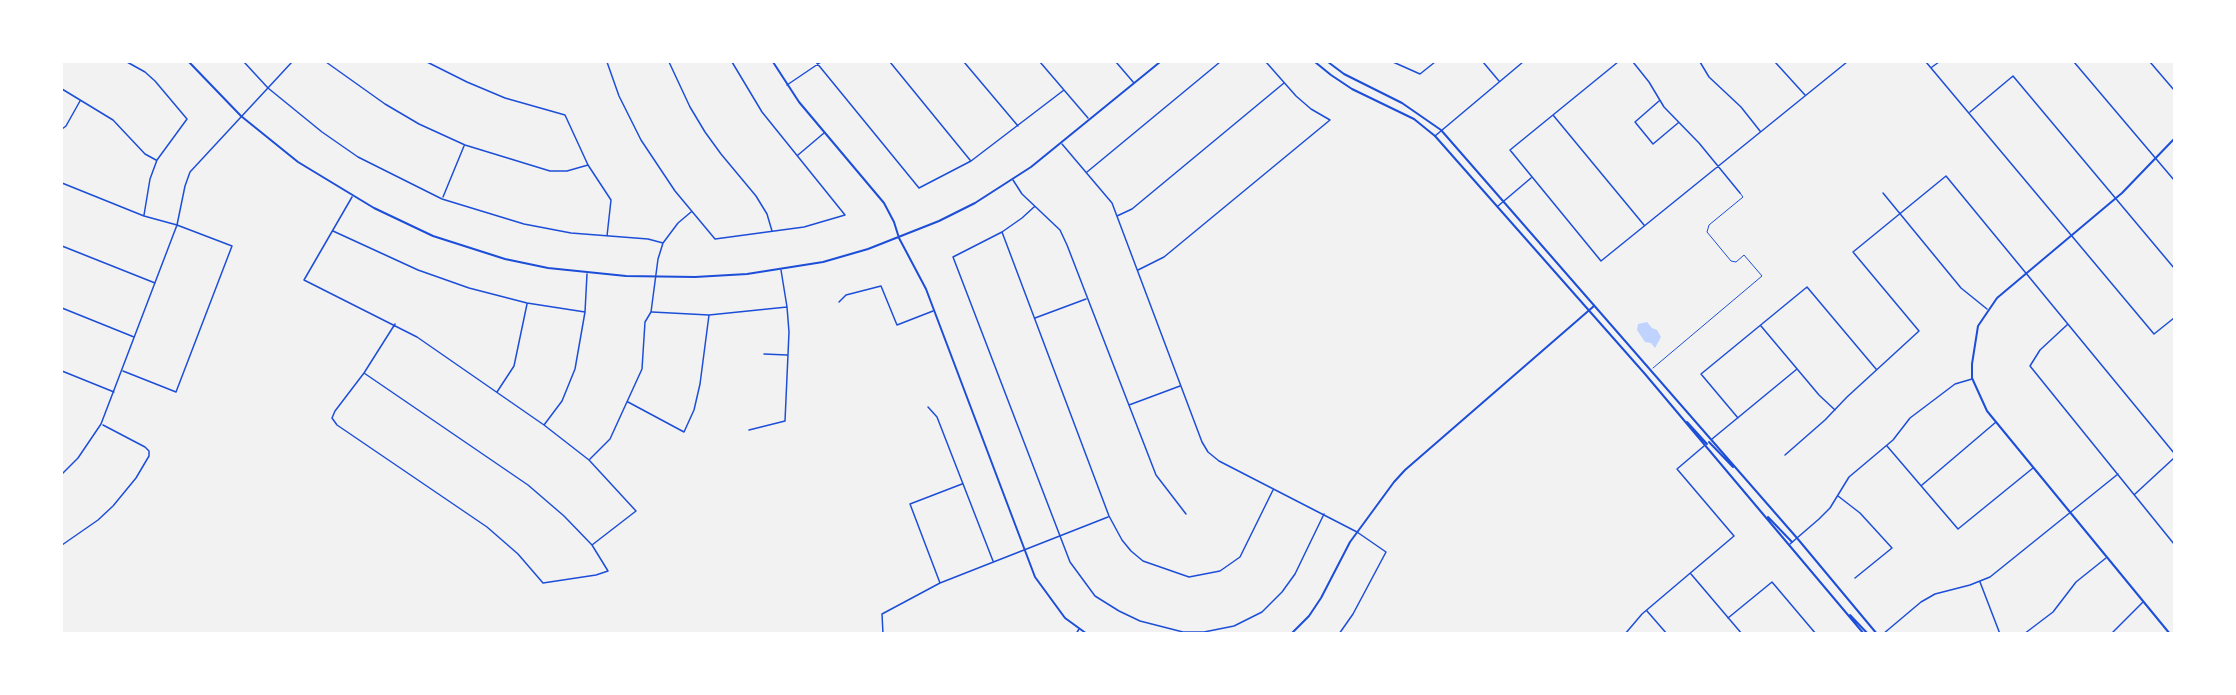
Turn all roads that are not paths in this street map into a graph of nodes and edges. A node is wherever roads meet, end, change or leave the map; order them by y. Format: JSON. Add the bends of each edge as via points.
{"nodes":[{"id":1,"x":127,"y":62,"type":"edge"},
{"id":2,"x":189,"y":62,"type":"edge"},
{"id":3,"x":244,"y":62,"type":"edge"},
{"id":4,"x":292,"y":62,"type":"edge"},
{"id":5,"x":326,"y":62,"type":"edge"},
{"id":6,"x":427,"y":62,"type":"edge"},
{"id":7,"x":608,"y":62,"type":"edge"},
{"id":8,"x":669,"y":62,"type":"edge"},
{"id":9,"x":732,"y":62,"type":"edge"},
{"id":10,"x":773,"y":62,"type":"edge"},
{"id":11,"x":818,"y":62,"type":"edge"},
{"id":12,"x":890,"y":62,"type":"edge"},
{"id":13,"x":964,"y":62,"type":"edge"},
{"id":14,"x":1040,"y":62,"type":"edge"},
{"id":15,"x":1116,"y":62,"type":"edge"},
{"id":16,"x":1160,"y":62,"type":"edge"},
{"id":17,"x":1220,"y":62,"type":"edge"},
{"id":18,"x":1266,"y":62,"type":"edge"},
{"id":19,"x":1315,"y":62,"type":"edge"},
{"id":20,"x":1328,"y":62,"type":"edge"},
{"id":21,"x":1393,"y":62,"type":"edge"},
{"id":22,"x":1435,"y":62,"type":"edge"},
{"id":23,"x":1483,"y":62,"type":"edge"},
{"id":24,"x":1523,"y":62,"type":"edge"},
{"id":25,"x":1618,"y":62,"type":"edge"},
{"id":26,"x":1633,"y":62,"type":"edge"},
{"id":27,"x":1700,"y":62,"type":"edge"},
{"id":28,"x":1775,"y":62,"type":"edge"},
{"id":29,"x":1847,"y":62,"type":"edge"},
{"id":30,"x":1926,"y":62,"type":"edge"},
{"id":31,"x":1939,"y":62,"type":"edge"},
{"id":32,"x":2074,"y":62,"type":"edge"},
{"id":33,"x":2150,"y":62,"type":"edge"},
{"id":34,"x":1932,"y":68,"type":"junction"},
{"id":35,"x":1499,"y":81,"type":"junction"},
{"id":36,"x":1134,"y":83,"type":"junction"},
{"id":37,"x":1284,"y":83,"type":"junction"},
{"id":38,"x":787,"y":85,"type":"junction"},
{"id":39,"x":268,"y":88,"type":"junction"},
{"id":40,"x":62,"y":89,"type":"edge"},
{"id":41,"x":1064,"y":90,"type":"junction"},
{"id":42,"x":2175,"y":90,"type":"edge"},
{"id":43,"x":1805,"y":96,"type":"junction"},
{"id":44,"x":80,"y":101,"type":"junction"},
{"id":45,"x":1660,"y":101,"type":"junction"},
{"id":46,"x":1969,"y":112,"type":"junction"},
{"id":47,"x":1553,"y":115,"type":"junction"},
{"id":48,"x":242,"y":116,"type":"junction"},
{"id":49,"x":1089,"y":120,"type":"junction"},
{"id":50,"x":1678,"y":123,"type":"junction"},
{"id":51,"x":1018,"y":127,"type":"junction"},
{"id":52,"x":62,"y":129,"type":"edge"},
{"id":53,"x":1441,"y":130,"type":"junction"},
{"id":54,"x":1761,"y":132,"type":"junction"},
{"id":55,"x":825,"y":133,"type":"junction"},
{"id":56,"x":1435,"y":136,"type":"junction"},
{"id":57,"x":2175,"y":139,"type":"edge"},
{"id":58,"x":1061,"y":143,"type":"junction"},
{"id":59,"x":465,"y":145,"type":"junction"},
{"id":60,"x":797,"y":155,"type":"junction"},
{"id":61,"x":2156,"y":159,"type":"junction"},
{"id":62,"x":156,"y":160,"type":"junction"},
{"id":63,"x":970,"y":161,"type":"junction"},
{"id":64,"x":588,"y":165,"type":"junction"},
{"id":65,"x":1718,"y":166,"type":"junction"},
{"id":66,"x":1086,"y":172,"type":"junction"},
{"id":67,"x":1532,"y":178,"type":"junction"},
{"id":68,"x":1013,"y":180,"type":"junction"},
{"id":69,"x":2175,"y":180,"type":"edge"},
{"id":70,"x":62,"y":183,"type":"edge"},
{"id":71,"x":1740,"y":193,"type":"joint"},
{"id":72,"x":1883,"y":193,"type":"dead end"},
{"id":73,"x":353,"y":196,"type":"junction"},
{"id":74,"x":2115,"y":198,"type":"junction"},
{"id":75,"x":442,"y":199,"type":"junction"},
{"id":76,"x":1503,"y":201,"type":"junction"},
{"id":77,"x":1034,"y":207,"type":"junction"},
{"id":78,"x":1497,"y":207,"type":"junction"},
{"id":79,"x":692,"y":211,"type":"junction"},
{"id":80,"x":1899,"y":214,"type":"junction"},
{"id":81,"x":144,"y":216,"type":"junction"},
{"id":82,"x":1117,"y":216,"type":"junction"},
{"id":83,"x":177,"y":225,"type":"junction"},
{"id":84,"x":1644,"y":226,"type":"junction"},
{"id":85,"x":333,"y":231,"type":"junction"},
{"id":86,"x":772,"y":232,"type":"junction"},
{"id":87,"x":1002,"y":232,"type":"junction"},
{"id":88,"x":2071,"y":235,"type":"junction"},
{"id":89,"x":607,"y":237,"type":"junction"},
{"id":90,"x":899,"y":238,"type":"junction"},
{"id":91,"x":663,"y":243,"type":"junction"},
{"id":92,"x":62,"y":246,"type":"edge"},
{"id":93,"x":2175,"y":268,"type":"edge"},
{"id":94,"x":781,"y":270,"type":"junction"},
{"id":95,"x":1138,"y":270,"type":"junction"},
{"id":96,"x":2026,"y":272,"type":"junction"},
{"id":97,"x":587,"y":273,"type":"junction"},
{"id":98,"x":657,"y":277,"type":"junction"},
{"id":99,"x":155,"y":283,"type":"junction"},
{"id":100,"x":1087,"y":298,"type":"junction"},
{"id":101,"x":839,"y":302,"type":"dead end"},
{"id":102,"x":527,"y":303,"type":"junction"},
{"id":103,"x":1594,"y":306,"type":"junction"},
{"id":104,"x":787,"y":307,"type":"junction"},
{"id":105,"x":62,"y":308,"type":"edge"},
{"id":106,"x":1987,"y":309,"type":"junction"},
{"id":107,"x":934,"y":311,"type":"junction"},
{"id":108,"x":1588,"y":311,"type":"junction"},
{"id":109,"x":585,"y":312,"type":"junction"},
{"id":110,"x":651,"y":312,"type":"junction"},
{"id":111,"x":709,"y":315,"type":"junction"},
{"id":112,"x":1034,"y":318,"type":"junction"},
{"id":113,"x":2175,"y":318,"type":"edge"},
{"id":114,"x":395,"y":324,"type":"junction"},
{"id":115,"x":2069,"y":324,"type":"junction"},
{"id":116,"x":1761,"y":325,"type":"junction"},
{"id":117,"x":135,"y":337,"type":"junction"},
{"id":118,"x":764,"y":354,"type":"dead end"},
{"id":119,"x":788,"y":355,"type":"junction"},
{"id":120,"x":1797,"y":369,"type":"junction"},
{"id":121,"x":122,"y":370,"type":"junction"},
{"id":122,"x":1651,"y":370,"type":"junction"},
{"id":123,"x":1877,"y":370,"type":"junction"},
{"id":124,"x":62,"y":371,"type":"edge"},
{"id":125,"x":364,"y":373,"type":"junction"},
{"id":126,"x":1645,"y":374,"type":"junction"},
{"id":127,"x":1972,"y":378,"type":"junction"},
{"id":128,"x":1181,"y":386,"type":"junction"},
{"id":129,"x":115,"y":392,"type":"junction"},
{"id":130,"x":497,"y":392,"type":"junction"},
{"id":131,"x":628,"y":402,"type":"junction"},
{"id":132,"x":1128,"y":405,"type":"junction"},
{"id":133,"x":928,"y":407,"type":"dead end"},
{"id":134,"x":1835,"y":410,"type":"junction"},
{"id":135,"x":1738,"y":418,"type":"junction"},
{"id":136,"x":1996,"y":422,"type":"junction"},
{"id":137,"x":101,"y":424,"type":"junction"},
{"id":138,"x":544,"y":424,"type":"junction"},
{"id":139,"x":749,"y":430,"type":"dead end"},
{"id":140,"x":1708,"y":443,"type":"junction"},
{"id":141,"x":1886,"y":445,"type":"junction"},
{"id":142,"x":2175,"y":453,"type":"edge"},
{"id":143,"x":1785,"y":455,"type":"dead end"},
{"id":144,"x":2175,"y":458,"type":"edge"},
{"id":145,"x":589,"y":460,"type":"junction"},
{"id":146,"x":2033,"y":468,"type":"junction"},
{"id":147,"x":62,"y":474,"type":"edge"},
{"id":148,"x":2118,"y":474,"type":"junction"},
{"id":149,"x":963,"y":484,"type":"junction"},
{"id":150,"x":1921,"y":486,"type":"junction"},
{"id":151,"x":1274,"y":490,"type":"junction"},
{"id":152,"x":2134,"y":495,"type":"junction"},
{"id":153,"x":1837,"y":496,"type":"junction"},
{"id":154,"x":2070,"y":512,"type":"junction"},
{"id":155,"x":1186,"y":514,"type":"dead end"},
{"id":156,"x":1324,"y":514,"type":"junction"},
{"id":157,"x":1109,"y":516,"type":"junction"},
{"id":158,"x":1357,"y":532,"type":"junction"},
{"id":159,"x":1060,"y":537,"type":"junction"},
{"id":160,"x":1797,"y":538,"type":"junction"},
{"id":161,"x":1791,"y":543,"type":"junction"},
{"id":162,"x":2175,"y":544,"type":"edge"},
{"id":163,"x":62,"y":545,"type":"edge"},
{"id":164,"x":592,"y":545,"type":"junction"},
{"id":165,"x":1025,"y":551,"type":"junction"},
{"id":166,"x":2107,"y":557,"type":"junction"},
{"id":167,"x":993,"y":562,"type":"junction"},
{"id":168,"x":1690,"y":573,"type":"junction"},
{"id":169,"x":1855,"y":578,"type":"dead end"},
{"id":170,"x":1980,"y":582,"type":"junction"},
{"id":171,"x":940,"y":584,"type":"junction"},
{"id":172,"x":2144,"y":602,"type":"junction"},
{"id":173,"x":1647,"y":610,"type":"junction"},
{"id":174,"x":1728,"y":618,"type":"junction"},
{"id":175,"x":1080,"y":629,"type":"junction"},
{"id":176,"x":883,"y":633,"type":"edge"},
{"id":177,"x":1076,"y":633,"type":"edge"},
{"id":178,"x":1087,"y":633,"type":"edge"},
{"id":179,"x":1291,"y":633,"type":"edge"},
{"id":180,"x":1339,"y":633,"type":"edge"},
{"id":181,"x":1625,"y":633,"type":"edge"},
{"id":182,"x":1667,"y":633,"type":"edge"},
{"id":183,"x":1742,"y":633,"type":"edge"},
{"id":184,"x":1816,"y":633,"type":"edge"},
{"id":185,"x":1866,"y":633,"type":"edge"},
{"id":186,"x":1877,"y":633,"type":"edge"},
{"id":187,"x":1882,"y":633,"type":"edge"},
{"id":188,"x":2000,"y":633,"type":"edge"},
{"id":189,"x":2024,"y":633,"type":"edge"},
{"id":190,"x":2111,"y":633,"type":"edge"},
{"id":191,"x":2170,"y":633,"type":"edge"}],
"edges":[{"from":1,"to":62,"type":"street","via":[[155,81],[188,119]]},
{"from":2,"to":48,"type":"street"},
{"from":3,"to":39,"type":"street"},
{"from":4,"to":39,"type":"street"},
{"from":5,"to":59,"type":"street","via":[[385,104]]},
{"from":6,"to":64,"type":"street","via":[[505,98],[565,115]]},
{"from":7,"to":79,"type":"street","via":[[619,96],[641,140]]},
{"from":8,"to":86,"type":"street","via":[[705,132],[756,196]]},
{"from":9,"to":60,"type":"street","via":[[762,112]]},
{"from":10,"to":38,"type":"street"},
{"from":11,"to":38,"type":"street"},
{"from":11,"to":63,"type":"street","via":[[919,188]]},
{"from":12,"to":63,"type":"street"},
{"from":13,"to":51,"type":"street"},
{"from":14,"to":41,"type":"street"},
{"from":15,"to":36,"type":"street"},
{"from":16,"to":36,"type":"street"},
{"from":17,"to":66,"type":"street"},
{"from":18,"to":37,"type":"street"},
{"from":19,"to":56,"type":"street","via":[[1352,89],[1414,119]]},
{"from":20,"to":53,"type":"street","via":[[1402,103]]},
{"from":21,"to":22,"type":"street","via":[[1420,74]]},
{"from":23,"to":35,"type":"street"},
{"from":24,"to":35,"type":"street"},
{"from":25,"to":47,"type":"street"},
{"from":26,"to":45,"type":"street"},
{"from":27,"to":54,"type":"street","via":[[1708,77]]},
{"from":28,"to":43,"type":"street"},
{"from":29,"to":43,"type":"street"},
{"from":30,"to":34,"type":"street"},
{"from":31,"to":34,"type":"street"},
{"from":32,"to":61,"type":"street"},
{"from":33,"to":42,"type":"street"},
{"from":34,"to":46,"type":"street"},
{"from":35,"to":53,"type":"street"},
{"from":36,"to":49,"type":"street"},
{"from":37,"to":82,"type":"street","via":[[1132,209]]},
{"from":37,"to":95,"type":"street","via":[[1311,109],[1330,120],[1164,257]]},
{"from":38,"to":55,"type":"street"},
{"from":39,"to":48,"type":"street"},
{"from":39,"to":75,"type":"street","via":[[358,157]]},
{"from":40,"to":44,"type":"street"},
{"from":41,"to":49,"type":"street"},
{"from":41,"to":51,"type":"street"},
{"from":43,"to":54,"type":"street"},
{"from":44,"to":52,"type":"street"},
{"from":44,"to":62,"type":"street","via":[[113,120],[145,154]]},
{"from":45,"to":50,"type":"street"},
{"from":45,"to":50,"type":"street","via":[[1635,122],[1653,144]]},
{"from":46,"to":74,"type":"street","via":[[2013,76]]},
{"from":46,"to":88,"type":"street"},
{"from":47,"to":67,"type":"street","via":[[1510,150]]},
{"from":47,"to":84,"type":"street"},
{"from":48,"to":73,"type":"street","via":[[298,162]]},
{"from":48,"to":83,"type":"street","via":[[190,172]]},
{"from":49,"to":58,"type":"street"},
{"from":50,"to":65,"type":"street"},
{"from":51,"to":63,"type":"street"},
{"from":53,"to":56,"type":"street"},
{"from":53,"to":76,"type":"street"},
{"from":54,"to":65,"type":"street"},
{"from":55,"to":60,"type":"street"},
{"from":55,"to":90,"type":"street","via":[[884,203]]},
{"from":56,"to":78,"type":"street"},
{"from":57,"to":61,"type":"street"},
{"from":58,"to":66,"type":"street"},
{"from":58,"to":68,"type":"street"},
{"from":59,"to":64,"type":"street","via":[[550,171]]},
{"from":59,"to":75,"type":"street"},
{"from":60,"to":86,"type":"street","via":[[845,215]]},
{"from":61,"to":69,"type":"street"},
{"from":61,"to":74,"type":"street"},
{"from":62,"to":81,"type":"street"},
{"from":64,"to":89,"type":"street","via":[[611,200]]},
{"from":65,"to":71,"type":"street"},
{"from":65,"to":84,"type":"street"},
{"from":66,"to":82,"type":"street","via":[[1112,203]]},
{"from":67,"to":76,"type":"street"},
{"from":67,"to":84,"type":"street","via":[[1601,261]]},
{"from":68,"to":77,"type":"street"},
{"from":68,"to":90,"type":"street"},
{"from":70,"to":81,"type":"street"},
{"from":71,"to":122,"type":"lane","via":[[1743,196],[1709,225],[1707,232],[1731,261],[1736,262],[1744,255],[1762,276]]},
{"from":72,"to":80,"type":"street"},
{"from":73,"to":85,"type":"street"},
{"from":73,"to":97,"type":"street","via":[[395,219],[467,248],[548,268]]},
{"from":74,"to":88,"type":"street"},
{"from":74,"to":93,"type":"street"},
{"from":75,"to":89,"type":"street","via":[[524,224]]},
{"from":76,"to":78,"type":"street"},
{"from":76,"to":103,"type":"street"},
{"from":77,"to":87,"type":"street"},
{"from":77,"to":100,"type":"street","via":[[1060,230]]},
{"from":78,"to":108,"type":"street"},
{"from":79,"to":86,"type":"street","via":[[715,239]]},
{"from":79,"to":91,"type":"street"},
{"from":80,"to":96,"type":"street","via":[[1946,176]]},
{"from":80,"to":106,"type":"street","via":[[1961,288]]},
{"from":80,"to":123,"type":"street","via":[[1853,252],[1919,331]]},
{"from":81,"to":83,"type":"street"},
{"from":82,"to":95,"type":"street"},
{"from":83,"to":99,"type":"street"},
{"from":83,"to":121,"type":"street","via":[[232,246],[176,392]]},
{"from":85,"to":102,"type":"street","via":[[418,270]]},
{"from":85,"to":114,"type":"street","via":[[304,280]]},
{"from":87,"to":112,"type":"street"},
{"from":87,"to":159,"type":"street","via":[[953,258]]},
{"from":88,"to":96,"type":"street"},
{"from":88,"to":113,"type":"street","via":[[2154,334]]},
{"from":89,"to":91,"type":"street"},
{"from":90,"to":94,"type":"street","via":[[823,262]]},
{"from":90,"to":107,"type":"street"},
{"from":91,"to":98,"type":"street"},
{"from":92,"to":99,"type":"street"},
{"from":94,"to":98,"type":"street"},
{"from":94,"to":104,"type":"street"},
{"from":95,"to":128,"type":"street"},
{"from":96,"to":106,"type":"street"},
{"from":96,"to":115,"type":"street"},
{"from":97,"to":98,"type":"street"},
{"from":97,"to":109,"type":"street"},
{"from":98,"to":110,"type":"street"},
{"from":99,"to":117,"type":"street"},
{"from":100,"to":112,"type":"street"},
{"from":100,"to":132,"type":"street"},
{"from":101,"to":107,"type":"street","via":[[846,295],[881,286],[897,325]]},
{"from":102,"to":109,"type":"street"},
{"from":102,"to":130,"type":"street","via":[[514,366]]},
{"from":103,"to":108,"type":"street"},
{"from":103,"to":122,"type":"street"},
{"from":104,"to":111,"type":"street"},
{"from":104,"to":119,"type":"street"},
{"from":105,"to":117,"type":"street"},
{"from":106,"to":127,"type":"street","via":[[1973,345]]},
{"from":107,"to":165,"type":"street"},
{"from":108,"to":126,"type":"street"},
{"from":108,"to":158,"type":"street","via":[[1405,470]]},
{"from":109,"to":138,"type":"street","via":[[575,369],[562,401]]},
{"from":110,"to":111,"type":"street"},
{"from":110,"to":131,"type":"street","via":[[645,322],[642,369]]},
{"from":111,"to":131,"type":"street","via":[[694,410],[684,432]]},
{"from":112,"to":157,"type":"street"},
{"from":114,"to":125,"type":"street"},
{"from":114,"to":130,"type":"street"},
{"from":115,"to":142,"type":"street"},
{"from":115,"to":148,"type":"street","via":[[2040,350],[2030,366]]},
{"from":116,"to":120,"type":"street"},
{"from":116,"to":123,"type":"street","via":[[1807,287]]},
{"from":116,"to":135,"type":"street","via":[[1701,375]]},
{"from":117,"to":121,"type":"street"},
{"from":118,"to":119,"type":"street"},
{"from":119,"to":139,"type":"street","via":[[785,421]]},
{"from":120,"to":134,"type":"street"},
{"from":120,"to":135,"type":"street"},
{"from":121,"to":129,"type":"street"},
{"from":122,"to":126,"type":"street"},
{"from":122,"to":140,"type":"street"},
{"from":123,"to":134,"type":"street"},
{"from":124,"to":129,"type":"street"},
{"from":125,"to":164,"type":"street","via":[[528,485]]},
{"from":125,"to":164,"type":"street","via":[[332,418],[337,425],[487,527],[518,554],[543,584],[608,571]]},
{"from":126,"to":140,"type":"street"},
{"from":127,"to":136,"type":"street"},
{"from":127,"to":141,"type":"street","via":[[1940,393]]},
{"from":128,"to":132,"type":"street"},
{"from":128,"to":151,"type":"street","via":[[1208,452]]},
{"from":129,"to":137,"type":"street"},
{"from":130,"to":138,"type":"street"},
{"from":131,"to":145,"type":"street","via":[[610,439]]},
{"from":132,"to":155,"type":"street","via":[[1155,475]]},
{"from":133,"to":149,"type":"street","via":[[937,417]]},
{"from":134,"to":143,"type":"street"},
{"from":135,"to":140,"type":"street"},
{"from":136,"to":146,"type":"street"},
{"from":136,"to":150,"type":"street"},
{"from":137,"to":147,"type":"street"},
{"from":137,"to":163,"type":"street","via":[[149,451],[148,459],[113,506]]},
{"from":138,"to":145,"type":"street"},
{"from":140,"to":160,"type":"street","via":[[1738,470]]},
{"from":140,"to":161,"type":"street"},
{"from":140,"to":168,"type":"street","via":[[1677,469],[1734,536]]},
{"from":141,"to":150,"type":"street"},
{"from":141,"to":153,"type":"street","via":[[1849,477]]},
{"from":144,"to":152,"type":"street"},
{"from":145,"to":164,"type":"street","via":[[636,511]]},
{"from":146,"to":150,"type":"street","via":[[1958,529]]},
{"from":146,"to":154,"type":"street"},
{"from":148,"to":152,"type":"street"},
{"from":148,"to":154,"type":"street"},
{"from":149,"to":167,"type":"street"},
{"from":149,"to":171,"type":"street","via":[[910,504]]},
{"from":151,"to":156,"type":"street"},
{"from":151,"to":157,"type":"street","via":[[1240,557],[1220,571],[1206,575],[1189,577],[1143,561],[1122,540]]},
{"from":152,"to":162,"type":"street"},
{"from":153,"to":160,"type":"street"},
{"from":153,"to":169,"type":"street","via":[[1860,513],[1892,548]]},
{"from":154,"to":166,"type":"street"},
{"from":154,"to":170,"type":"street"},
{"from":156,"to":158,"type":"street"},
{"from":156,"to":159,"type":"street","via":[[1295,574],[1263,612],[1234,626],[1204,632],[1183,632],[1140,621],[1095,596],[1070,562]]},
{"from":157,"to":159,"type":"street"},
{"from":158,"to":179,"type":"street","via":[[1321,598]]},
{"from":158,"to":180,"type":"street","via":[[1386,552]]},
{"from":159,"to":165,"type":"street"},
{"from":160,"to":161,"type":"street"},
{"from":160,"to":186,"type":"street"},
{"from":161,"to":185,"type":"street"},
{"from":165,"to":167,"type":"street"},
{"from":165,"to":175,"type":"street","via":[[1035,577],[1065,618]]},
{"from":166,"to":172,"type":"street"},
{"from":166,"to":189,"type":"street","via":[[2076,582],[2053,612]]},
{"from":167,"to":171,"type":"street"},
{"from":168,"to":173,"type":"street"},
{"from":168,"to":174,"type":"street"},
{"from":170,"to":187,"type":"street","via":[[1935,594]]},
{"from":170,"to":188,"type":"street"},
{"from":171,"to":176,"type":"street","via":[[882,614]]},
{"from":172,"to":190,"type":"street"},
{"from":172,"to":191,"type":"street"},
{"from":173,"to":181,"type":"street"},
{"from":173,"to":182,"type":"street"},
{"from":174,"to":183,"type":"street"},
{"from":174,"to":184,"type":"street","via":[[1772,582]]},
{"from":175,"to":177,"type":"street"},
{"from":175,"to":178,"type":"street"}]}
